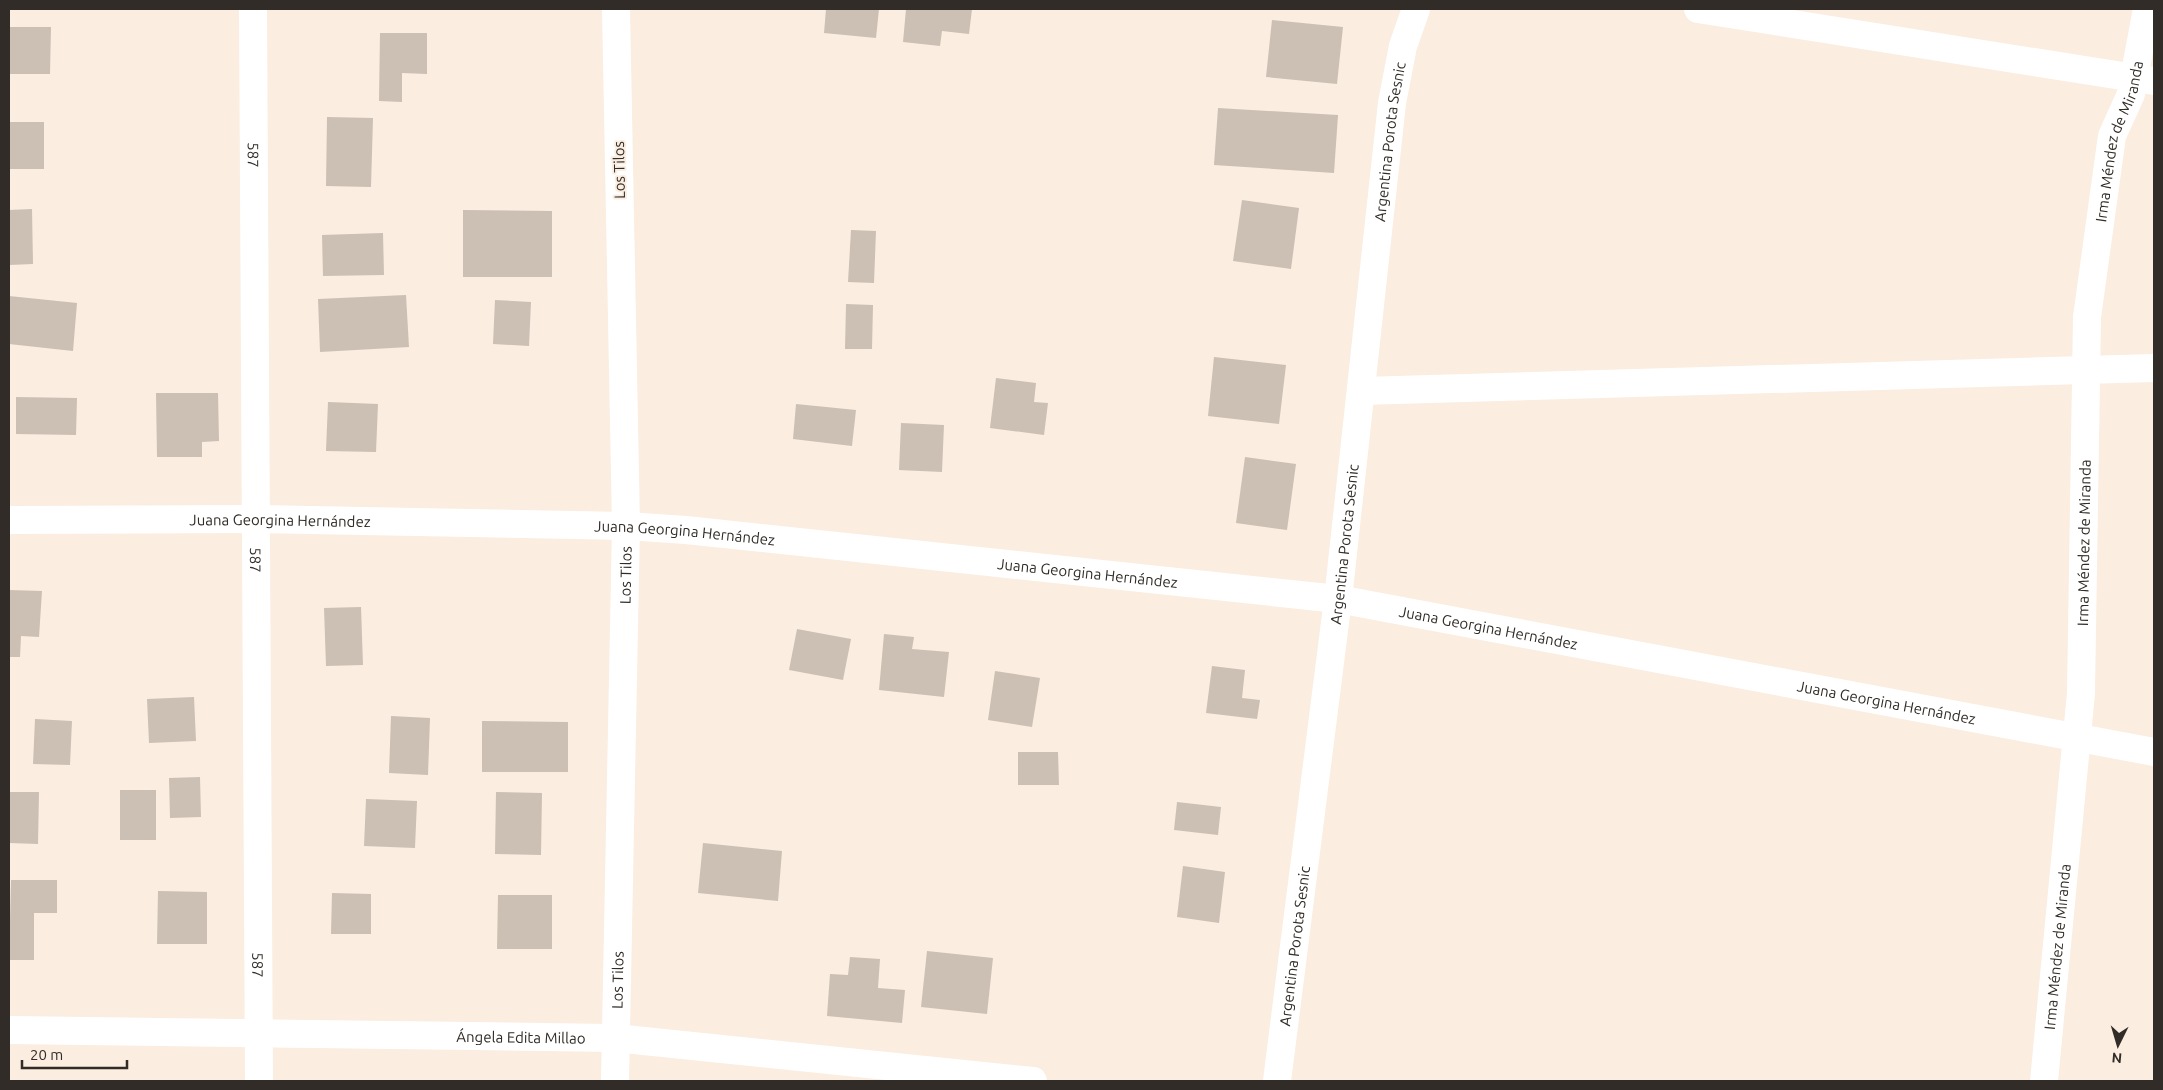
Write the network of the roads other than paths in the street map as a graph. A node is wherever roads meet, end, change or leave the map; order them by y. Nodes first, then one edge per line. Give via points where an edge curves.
1 (254, 9) edge
2 (616, 9) edge
3 (1416, 9) edge
4 (1698, 9) edge
5 (2147, 9) edge
6 (2144, 80) edge
7 (2154, 368) edge
8 (2085, 369) junction
9 (1362, 391) junction
10 (9, 520) edge
11 (257, 520) junction
12 (626, 526) junction
13 (1338, 599) junction
14 (2078, 737) junction
15 (2154, 752) edge
16 (9, 1030) edge
17 (259, 1032) junction
18 (615, 1038) junction
19 (259, 1081) edge
20 (615, 1081) edge
21 (1033, 1081) edge
22 (1277, 1081) edge
23 (2044, 1081) edge

1 - 11 street, 587
2 - 12 street, Los Tilos
3 - 9 street, Argentina Porota Sesnic via 1403,46 1392,103
4 - 6 street
5 - 6 street, Irma Méndez de Miranda
6 - 8 street, Irma Méndez de Miranda via 2131,94 2112,136 2087,317
7 - 8 street
8 - 9 street
8 - 14 street, Irma Méndez de Miranda
9 - 13 street, Argentina Porota Sesnic
10 - 11 street, Juana Georgina Hernández
11 - 12 street, Juana Georgina Hernández
11 - 17 street, 587
12 - 13 street, Juana Georgina Hernández
12 - 18 street, Los Tilos
13 - 14 street, Juana Georgina Hernández
13 - 22 street, Argentina Porota Sesnic
14 - 15 street, Juana Georgina Hernández
14 - 23 street, Irma Méndez de Miranda
16 - 17 street, Ángela Edita Millao
17 - 18 street, Ángela Edita Millao
17 - 19 street, 587
18 - 20 street, Los Tilos
18 - 21 street, Ángela Edita Millao

